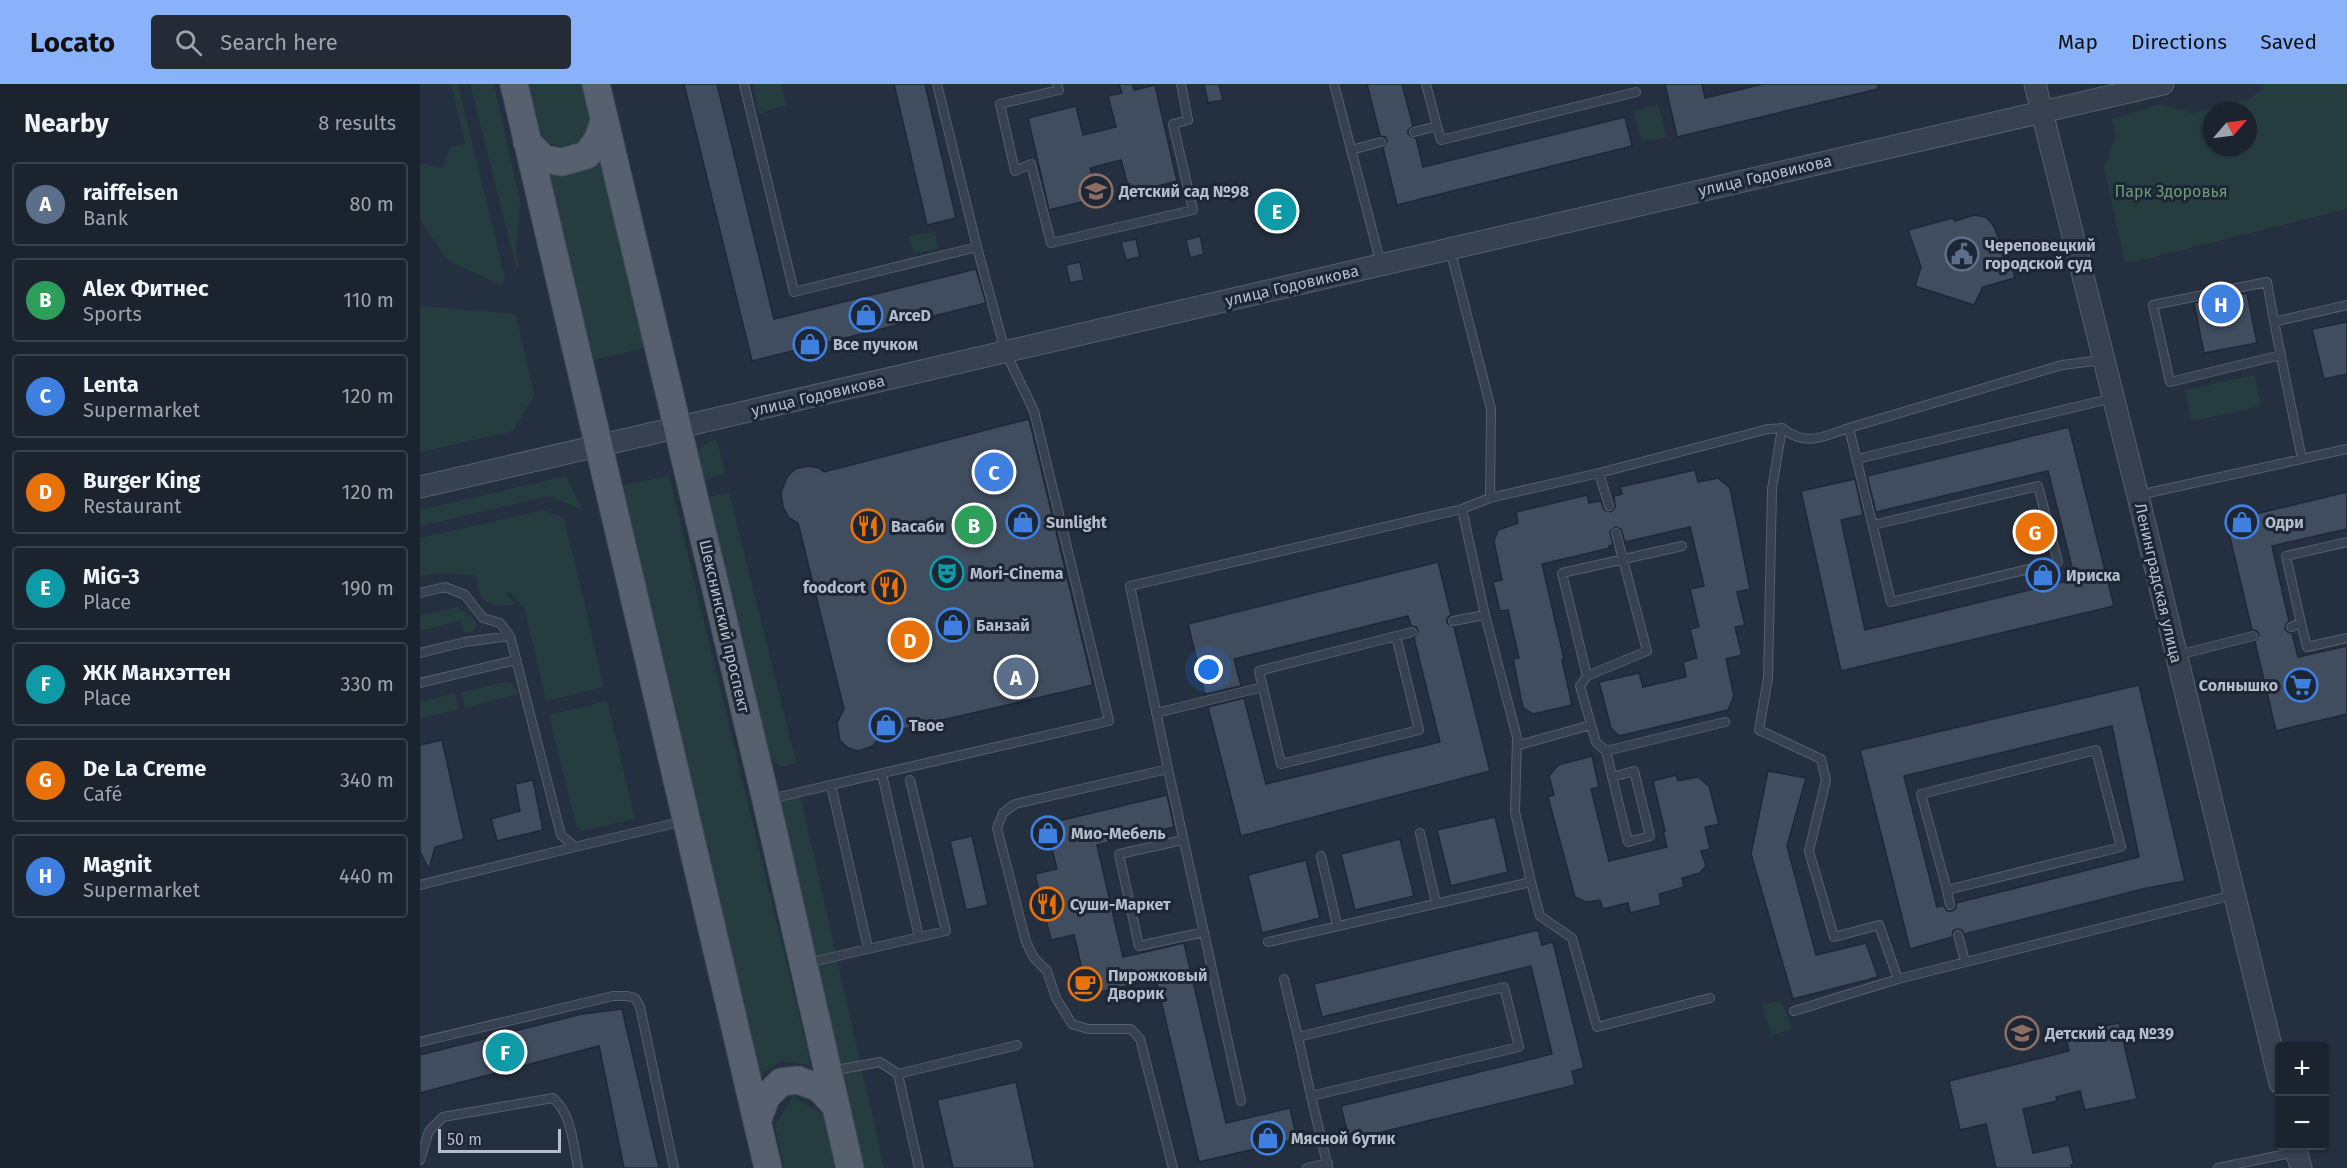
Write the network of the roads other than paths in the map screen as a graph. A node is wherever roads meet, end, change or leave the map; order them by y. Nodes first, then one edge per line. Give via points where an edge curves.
1 (514, 84) edge
2 (596, 84) edge
3 (744, 84) edge
4 (937, 84) edge
5 (1057, 84) edge
6 (1180, 84) edge
7 (1334, 84) edge
8 (1426, 84) edge
9 (2035, 84) edge
10 (2163, 84) edge
11 (1636, 92) dead end
12 (2042, 113) junction
13 (604, 122) junction
14 (1437, 126) junction
15 (1414, 132) dead end
16 (527, 142) junction
17 (1381, 142) dead end
18 (1351, 150) junction
19 (977, 247) junction
20 (1449, 248) junction
21 (1382, 264) junction
22 (2347, 305) edge
23 (2274, 322) junction
24 (1005, 351) junction
25 (2281, 355) junction
26 (2103, 360) junction
27 (2113, 398) junction
28 (678, 428) junction
29 (1782, 428) junction
30 (1849, 429) junction
31 (598, 446) junction
32 (2347, 449) edge
33 (1857, 459) junction
34 (2302, 459) junction
35 (1599, 473) junction
36 (420, 487) edge
37 (2138, 496) junction
38 (1490, 498) junction
39 (1609, 506) dead end
40 (1462, 509) junction
41 (1873, 525) junction
42 (1616, 534) dead end
43 (2347, 542) edge
44 (1682, 546) dead end
45 (1623, 559) junction
46 (420, 593) edge
47 (1485, 615) junction
48 (1453, 621) dead end
49 (2301, 623) junction
50 (2291, 627) dead end
51 (1412, 632) dead end
52 (510, 636) junction
53 (1396, 636) junction
54 (2253, 636) dead end
55 (2347, 638) edge
56 (420, 653) edge
57 (2176, 655) junction
58 (516, 660) junction
59 (1587, 676) junction
60 (420, 682) edge
61 (1263, 687) junction
62 (1156, 713) junction
63 (1725, 722) dead end
64 (1591, 725) junction
65 (1517, 738) junction
66 (1606, 751) junction
67 (1168, 769) junction
68 (882, 774) junction
69 (1612, 777) junction
70 (910, 780) dead end
71 (831, 785) junction
72 (766, 800) junction
73 (686, 820) junction
74 (1420, 833) dead end
75 (1183, 840) junction
76 (575, 847) junction
77 (1321, 856) dead end
78 (1531, 882) junction
79 (420, 885) edge
80 (1947, 890) junction
81 (2233, 894) junction
82 (1436, 903) junction
83 (1950, 905) dead end
84 (1337, 925) junction
85 (1204, 932) junction
86 (1958, 935) dead end
87 (919, 937) junction
88 (1268, 942) dead end
89 (868, 948) junction
90 (1965, 961) junction
91 (803, 964) junction
92 (1284, 979) dead end
93 (1898, 979) junction
94 (1710, 998) dead end
95 (1794, 1011) dead end
96 (1298, 1037) junction
97 (420, 1042) edge
98 (1017, 1046) dead end
99 (2275, 1063) edge
100 (828, 1071) junction
101 (898, 1074) junction
102 (1311, 1096) junction
103 (1241, 1101) dead end
104 (836, 1106) junction
105 (757, 1122) junction
106 (2297, 1155) edge
107 (420, 1160) edge
108 (1328, 1166) edge
109 (579, 1168) edge
110 (674, 1168) edge
111 (768, 1168) edge
112 (850, 1168) edge
113 (919, 1168) edge
114 (1173, 1168) edge
115 (1307, 1168) edge
116 (2218, 1168) edge

1 - 16 main road
2 - 13 main road, Шекснинский проспект
3 - 19 lane via 794,292
4 - 19 lane
5 - 6 lane via 1059,90 1000,104 1015,171 1031,164 1051,243 1193,210 1173,124 1188,120
7 - 18 lane
8 - 14 lane
9 - 12 street, Ленинградская улица
10 - 12 street, улица Годовикова
11 - 14 lane via 1441,140
12 - 20 street, улица Годовикова
12 - 26 street, Ленинградская улица
13 - 16 main road via 587,155 562,162 544,159
13 - 28 main road, Шекснинский проспект
14 - 15 lane
16 - 31 main road
17 - 18 lane
18 - 21 lane
19 - 24 lane
20 - 21 street, улица Годовикова
20 - 38 lane via 1491,409
21 - 24 street, улица Годовикова
22 - 23 lane
23 - 25 lane
23 - 25 lane via 2266,282 2153,305 2170,382
24 - 28 street, улица Годовикова
24 - 68 lane via 1034,411 1109,721
25 - 34 lane
26 - 27 street, Ленинградская улица
26 - 30 lane via 2062,365
27 - 33 lane
27 - 37 street, Ленинградская улица
28 - 31 street, улица Годовикова
28 - 72 main road, Шекснинский проспект
29 - 30 lane via 1795,438 1805,439
29 - 35 lane
29 - 93 lane via 1772,489 1768,678 1759,730 1821,759 1826,780 1809,851 1834,937 1879,925
30 - 33 lane
31 - 36 street, улица Годовикова
31 - 73 main road
32 - 34 lane
33 - 41 lane
34 - 37 lane
35 - 38 lane
35 - 39 lane
37 - 57 street, Ленинградская улица
38 - 40 lane
40 - 47 lane
40 - 62 lane via 1130,586
41 - 41 lane via 1891,603 2058,562 2038,486
42 - 45 lane
43 - 49 lane via 2286,556
44 - 45 lane
45 - 59 lane via 1647,651
45 - 59 lane via 1562,573
46 - 52 lane via 445,587 465,595 483,618 500,623
47 - 48 lane
47 - 65 lane
49 - 50 lane
49 - 55 lane via 2307,647
51 - 53 lane
52 - 56 lane
52 - 58 lane
53 - 61 lane via 1259,671
53 - 61 lane via 1419,730 1281,765
54 - 57 lane
57 - 81 street, Ленинградская улица
58 - 60 lane
58 - 76 lane via 561,835
59 - 64 lane via 1580,686
61 - 62 lane
62 - 67 lane
63 - 66 lane
64 - 65 lane via 1519,745
64 - 66 lane via 1596,742
65 - 78 lane via 1515,812
66 - 69 lane
67 - 75 lane
67 - 114 lane via 1015,804 1003,813 997,828 1026,942 1047,971 1056,998 1072,1024 1088,1029 1131,1029 1140,1039
68 - 71 lane
68 - 87 lane
69 - 69 lane via 1628,842 1650,836 1634,771
70 - 87 lane via 946,931
71 - 72 lane
71 - 89 lane
72 - 91 main road, Шекснинский проспект
73 - 76 lane
73 - 105 main road
74 - 82 lane
75 - 85 lane
75 - 85 lane via 1119,854 1139,946
76 - 79 lane
77 - 84 lane
78 - 82 lane
78 - 94 lane via 1540,916 1572,938 1598,1028
80 - 80 lane via 2121,847 2096,750 1921,794
80 - 83 lane
81 - 90 lane
81 - 99 street, Ленинградская улица
82 - 84 lane
84 - 88 lane
85 - 103 lane
86 - 90 lane
87 - 89 lane
89 - 91 lane
90 - 93 lane
91 - 100 main road, Шекснинский проспект
92 - 96 lane
93 - 95 lane
96 - 102 lane
96 - 102 lane via 1504,987 1519,1047
97 - 110 lane via 613,996 635,998
98 - 101 lane
100 - 101 lane via 880,1062
100 - 104 main road, Шекснинский проспект
101 - 113 lane
102 - 108 lane
104 - 105 main road via 819,1088 798,1080 781,1082 766,1097
104 - 112 main road, Шекснинский проспект
105 - 111 main road
106 - 116 lane
107 - 109 lane via 429,1131 443,1117 553,1098 567,1118
108 - 115 lane

